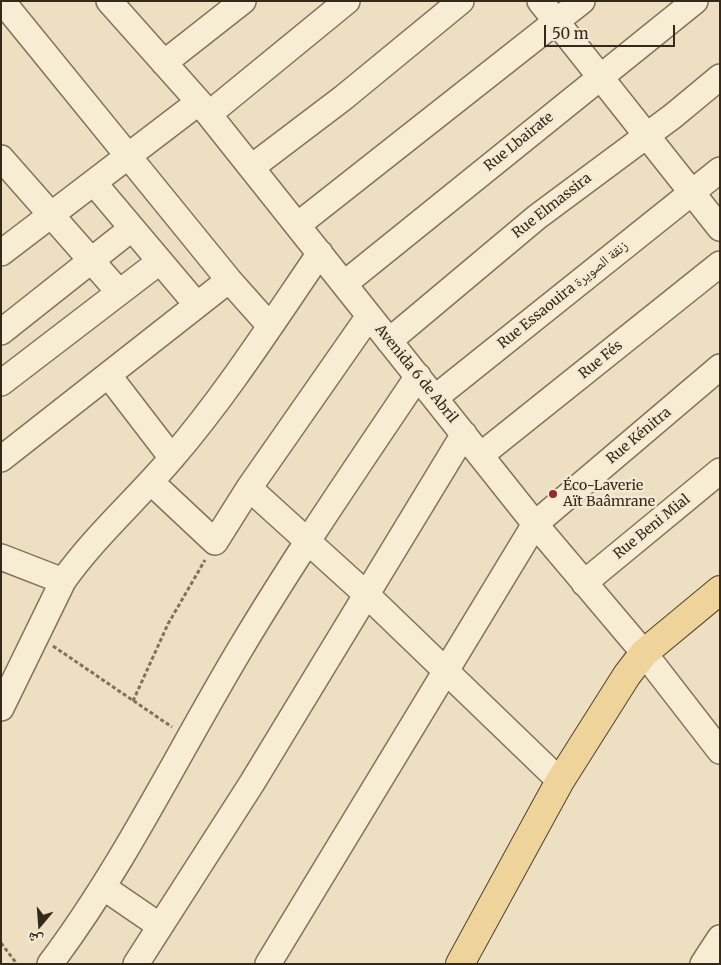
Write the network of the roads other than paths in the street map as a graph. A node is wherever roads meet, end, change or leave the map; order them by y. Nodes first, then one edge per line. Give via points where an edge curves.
1 (2, 1) edge
2 (243, 1) edge
3 (347, 1) edge
4 (461, 1) edge
5 (540, 1) edge
6 (582, 1) edge
7 (695, 1) edge
8 (120, 5) edge
9 (558, 21) junction
10 (164, 63) junction
11 (602, 77) junction
12 (720, 77) edge
13 (204, 108) junction
14 (645, 135) junction
15 (128, 156) junction
16 (1, 158) edge
17 (252, 167) junction
18 (720, 170) edge
19 (94, 183) junction
20 (691, 192) junction
21 (52, 216) junction
22 (299, 224) junction
23 (720, 228) edge
24 (131, 229) junction
25 (1, 253) edge
26 (320, 253) junction
27 (91, 261) junction
28 (159, 262) junction
29 (720, 264) edge
30 (229, 280) junction
31 (344, 284) junction
32 (119, 292) junction
33 (197, 305) junction
34 (369, 316) junction
35 (270, 326) junction
36 (1, 332) edge
37 (389, 340) junction
38 (720, 367) edge
39 (108, 376) junction
40 (418, 376) junction
41 (1, 383) edge
42 (436, 397) junction
43 (464, 434) junction
44 (481, 455) junction
45 (172, 458) junction
46 (1, 459) edge
47 (720, 472) edge
48 (151, 482) junction
49 (248, 488) junction
50 (535, 524) junction
51 (308, 541) junction
52 (1, 557) edge
53 (63, 581) junction
54 (584, 583) junction
55 (720, 590) edge
56 (366, 595) junction
57 (644, 654) junction
58 (448, 672) junction
59 (1, 708) edge
60 (720, 751) edge
61 (560, 781) junction
62 (102, 887) junction
63 (160, 926) junction
64 (720, 938) edge
65 (50, 964) edge
66 (136, 964) edge
67 (268, 964) edge
68 (460, 964) edge
69 (703, 964) edge

1 - 15 street
2 - 10 street
3 - 13 street
4 - 17 street via 343,98
5 - 9 street
6 - 9 street
7 - 11 street, Rue Lbairate
8 - 10 street, Avenida 6 de Abril
9 - 11 street
9 - 22 street
10 - 13 street, Avenida 6 de Abril
11 - 14 street
11 - 31 street, Rue Lbairate
12 - 14 street, Rue Elmassira
13 - 15 street
13 - 17 street, Avenida 6 de Abril
14 - 20 street
14 - 37 street, Rue Elmassira via 537,217
15 - 19 street
15 - 30 street
16 - 21 street
17 - 22 street, Avenida 6 de Abril
18 - 20 street, Rue Essaouira زنقة الصويرة
19 - 21 street
19 - 24 street
20 - 23 street
20 - 42 street, Rue Essaouira زنقة الصويرة
21 - 25 street
21 - 27 street
22 - 26 street, Avenida 6 de Abril
24 - 27 street
24 - 28 street
26 - 31 street, Avenida 6 de Abril
26 - 35 street
27 - 32 street
27 - 36 street
28 - 32 street
28 - 33 street
29 - 44 street, Rue Fés
30 - 33 street
30 - 35 street
31 - 34 street, Avenida 6 de Abril
32 - 41 street
33 - 39 street
34 - 37 street, Avenida 6 de Abril
34 - 49 street
35 - 45 street
37 - 40 street, Avenida 6 de Abril
38 - 50 street, Rue Kénitra
39 - 45 street
39 - 46 street
40 - 42 street, Avenida 6 de Abril
40 - 51 street
42 - 43 street, Avenida 6 de Abril
43 - 44 street, Avenida 6 de Abril
43 - 56 street
44 - 50 street, Avenida 6 de Abril
45 - 48 street
47 - 54 street, Rue Beni Mial
48 - 49 street via 216,542
48 - 53 street
49 - 51 street
50 - 54 street, Avenida 6 de Abril
50 - 58 street, Rue Kénitra
51 - 56 street
51 - 62 street
52 - 53 street
53 - 59 street
54 - 57 street, Avenida 6 de Abril
55 - 57 main road
56 - 58 street
56 - 63 street via 252,783
57 - 60 street, Avenida 6 de Abril
57 - 61 main road via 611,697
58 - 61 street
58 - 67 street, Rue Kénitra
61 - 68 main road
62 - 63 street
62 - 65 street
63 - 66 street
64 - 69 street

